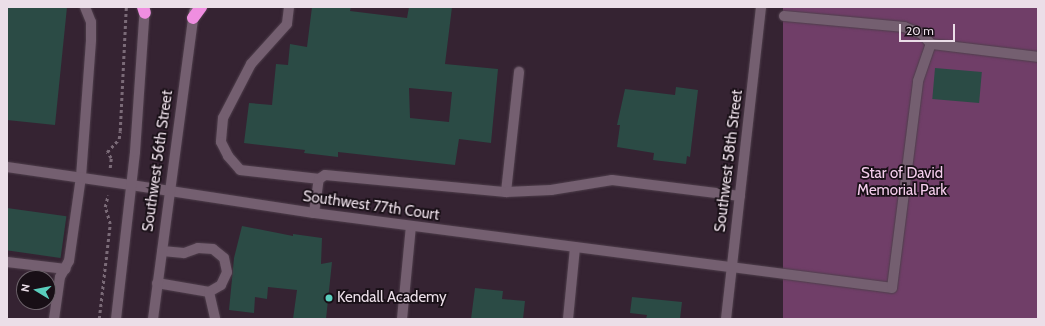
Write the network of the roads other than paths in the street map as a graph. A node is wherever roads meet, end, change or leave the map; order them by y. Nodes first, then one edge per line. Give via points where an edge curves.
1 (85, 7) edge
2 (201, 7) edge
3 (289, 7) edge
4 (761, 7) edge
5 (144, 9) edge
6 (193, 13) edge
7 (784, 16) dead end
8 (931, 44) junction
9 (1038, 56) edge
10 (519, 72) dead end
11 (7, 167) edge
12 (81, 177) junction
13 (319, 179) junction
14 (131, 185) junction
15 (168, 192) junction
16 (506, 192) junction
17 (740, 196) junction
18 (314, 213) junction
19 (411, 226) junction
20 (575, 247) junction
21 (162, 251) junction
22 (7, 262) edge
23 (731, 267) junction
24 (66, 268) junction
25 (157, 283) junction
26 (209, 292) junction
27 (54, 319) edge
28 (116, 319) edge
29 (153, 319) edge
30 (215, 319) edge
31 (402, 319) edge
32 (568, 319) edge
33 (726, 319) edge

1 - 12 street via 91,22 92,40
2 - 6 highway
3 - 13 street via 286,24 251,64 223,118 221,142 228,156 240,170
4 - 17 street, Southwest 58th Street
5 - 14 street, Southwest 56th Street
6 - 15 street, Southwest 56th Street
7 - 8 street via 904,27 922,34
8 - 9 street
8 - 23 street, Southwest 77th Court via 918,82 892,288
10 - 16 street
11 - 12 street, Southwest 77th Court
12 - 14 street, Southwest 77th Court
12 - 24 street
13 - 16 street via 332,174
13 - 18 street
14 - 15 street, Southwest 77th Court
14 - 28 street, Southwest 56th Street
15 - 18 street, Southwest 77th Court
15 - 21 street, Southwest 56th Street
16 - 17 street via 551,190 612,180
17 - 23 street, Southwest 58th Street
18 - 19 street, Southwest 77th Court
19 - 20 street, Southwest 77th Court
19 - 31 street
20 - 23 street, Southwest 77th Court
20 - 32 street
21 - 25 street, Southwest 56th Street
21 - 26 street via 184,254 205,247 220,252 227,272 221,285
22 - 24 street
23 - 33 street, Southwest 58th Street
24 - 27 street via 60,277
25 - 26 street
25 - 29 street, Southwest 56th Street
26 - 30 street

